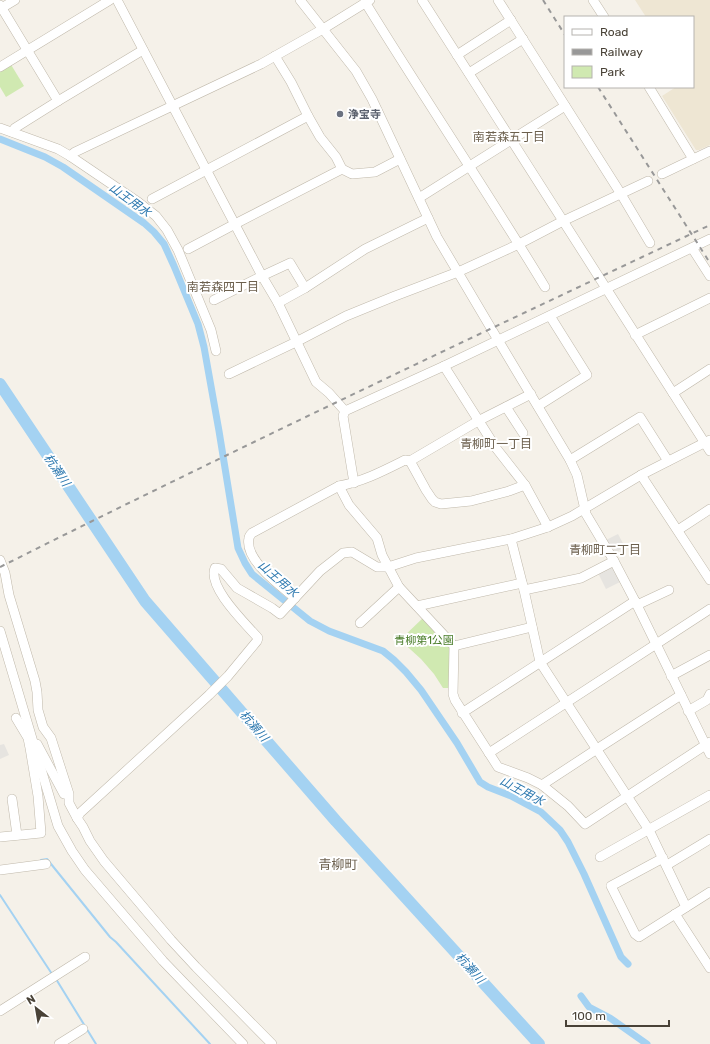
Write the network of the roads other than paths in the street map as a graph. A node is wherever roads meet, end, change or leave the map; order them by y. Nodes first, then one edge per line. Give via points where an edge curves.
1 (16, 0) edge
2 (110, 0) edge
3 (117, 0) edge
4 (300, 0) edge
5 (422, 0) edge
6 (498, 0) edge
7 (593, 0) edge
8 (367, 1) edge
9 (1, 8) edge
10 (603, 16) edge
11 (511, 20) junction
12 (323, 28) junction
13 (523, 39) junction
14 (143, 50) junction
15 (28, 51) junction
16 (457, 55) junction
17 (275, 56) junction
18 (0, 67) edge
19 (468, 73) junction
20 (650, 88) edge
21 (58, 101) junction
22 (172, 106) junction
23 (565, 106) junction
24 (308, 116) junction
25 (0, 128) edge
26 (12, 132) junction
27 (512, 140) junction
28 (710, 151) edge
29 (70, 156) junction
30 (400, 159) junction
31 (693, 159) junction
32 (470, 167) junction
33 (342, 169) junction
34 (206, 170) junction
35 (662, 174) dead end
36 (648, 181) dead end
37 (621, 194) junction
38 (419, 198) junction
39 (152, 199) dead end
40 (428, 218) junction
41 (563, 221) junction
42 (234, 224) junction
43 (709, 241) edge
44 (650, 243) dead end
45 (519, 244) junction
46 (692, 248) junction
47 (188, 249) dead end
48 (458, 272) junction
49 (262, 276) junction
50 (710, 276) edge
51 (545, 287) dead end
52 (305, 288) junction
53 (605, 288) junction
54 (710, 298) edge
55 (214, 300) dead end
56 (278, 303) junction
57 (550, 316) junction
58 (635, 335) junction
59 (498, 340) junction
60 (296, 342) junction
61 (216, 351) dead end
62 (444, 366) junction
63 (710, 369) edge
64 (230, 374) dead end
65 (673, 393) junction
66 (531, 394) junction
67 (538, 406) junction
68 (506, 407) junction
69 (345, 411) junction
70 (478, 421) junction
71 (523, 433) dead end
72 (708, 445) edge
73 (570, 460) junction
74 (410, 461) junction
75 (668, 461) junction
76 (641, 475) junction
77 (354, 483) junction
78 (525, 485) junction
79 (339, 486) junction
80 (584, 509) junction
81 (709, 513) edge
82 (548, 526) junction
83 (678, 530) junction
84 (511, 540) junction
85 (0, 560) edge
86 (614, 562) junction
87 (388, 567) junction
88 (710, 580) edge
89 (399, 587) junction
90 (523, 587) junction
91 (669, 590) dead end
92 (292, 602) junction
93 (636, 603) junction
94 (417, 606) junction
95 (710, 609) edge
96 (360, 622) dead end
97 (532, 627) junction
98 (0, 631) edge
99 (656, 644) junction
100 (454, 646) junction
101 (710, 655) edge
102 (540, 662) junction
103 (671, 676) junction
104 (710, 694) edge
105 (681, 696) junction
106 (567, 703) junction
107 (688, 711) junction
108 (462, 713) junction
109 (16, 718) dead end
110 (30, 739) junction
111 (708, 743) edge
112 (597, 749) junction
113 (489, 753) junction
114 (710, 754) edge
115 (542, 785) junction
116 (710, 795) edge
117 (627, 796) junction
118 (12, 799) dead end
119 (69, 803) junction
120 (77, 818) junction
121 (649, 830) junction
122 (17, 835) junction
123 (0, 837) edge
124 (710, 839) edge
125 (600, 857) dead end
126 (665, 862) junction
127 (46, 864) dead end
128 (0, 870) edge
129 (709, 895) edge
130 (686, 907) junction
131 (675, 914) junction
132 (85, 957) dead end
133 (710, 968) edge
134 (0, 1011) edge
135 (83, 1028) dead end
136 (59, 1044) edge
137 (243, 1044) edge
138 (272, 1044) edge

1 - 9 street
2 - 15 street
3 - 14 street
4 - 12 street
5 - 16 street
6 - 11 street
7 - 10 street
8 - 12 street
8 - 32 street
9 - 15 street
11 - 13 street
11 - 16 street
12 - 17 street
12 - 30 street via 356,71
13 - 19 street
13 - 23 street
14 - 21 street
14 - 22 street
15 - 18 street
15 - 21 street
16 - 19 street
17 - 22 street
17 - 24 street
19 - 27 street
20 - 31 street
21 - 26 street
22 - 29 street
22 - 34 street
23 - 27 street
23 - 37 street
24 - 33 street
24 - 34 street
25 - 26 street
26 - 29 street
27 - 32 street
27 - 41 street
28 - 31 street
29 - 61 street via 138,202 156,216 167,230 178,250 211,330
30 - 33 street via 375,172 352,174
30 - 38 street
31 - 35 street
32 - 38 street
32 - 45 street
33 - 42 street
34 - 39 street
34 - 42 street
36 - 37 street
37 - 41 street
37 - 44 street
38 - 40 street
40 - 48 street
40 - 52 street via 365,249
41 - 45 street
41 - 53 street
42 - 47 street
42 - 49 street
43 - 46 street
45 - 48 street
45 - 51 street
46 - 50 street
46 - 53 street
48 - 59 street
48 - 60 street via 359,310
49 - 52 street via 290,263
49 - 55 street
49 - 56 street
52 - 56 street
53 - 57 street
53 - 58 street
54 - 58 street
56 - 60 street
57 - 59 street
57 - 67 street via 587,375
58 - 65 street
59 - 62 street
59 - 66 street
60 - 64 street
60 - 69 street via 316,382
62 - 69 street
62 - 70 street
63 - 65 street
65 - 72 street
66 - 67 street
66 - 68 street
67 - 73 street
68 - 70 street
68 - 71 street
69 - 77 street via 343,416
70 - 74 street
70 - 78 street
72 - 75 street
73 - 75 street via 640,417
73 - 80 street via 577,475
74 - 77 street via 405,460
74 - 78 street via 432,499 441,504 471,501
75 - 76 street
76 - 80 street
76 - 83 street
77 - 79 street
78 - 82 street
79 - 87 street via 349,505 377,538
79 - 92 street via 252,533 249,538 249,549 256,563
80 - 82 street
80 - 86 street
81 - 83 street
82 - 84 street
83 - 88 street
84 - 87 street via 416,558
84 - 90 street
85 - 119 street via 38,692 38,710 51,738 69,794
86 - 90 street via 581,578
86 - 93 street
87 - 89 street
87 - 92 street via 377,567 352,552 343,553 320,571
89 - 94 street
89 - 96 street
90 - 94 street
90 - 97 street
91 - 93 street
92 - 120 street via 280,614 237,588 221,569 215,568 213,573 218,587 231,608 258,638 257,641 209,695
93 - 99 street
93 - 102 street
94 - 100 street
95 - 99 street
97 - 100 street
97 - 102 street
98 - 110 street
99 - 103 street
99 - 106 street
100 - 108 street via 454,694
101 - 103 street
102 - 106 street
102 - 108 street
103 - 105 street
104 - 107 street via 707,700
105 - 107 street
105 - 112 street
106 - 112 street
106 - 113 street
107 - 111 street
108 - 113 street
109 - 110 street
110 - 119 street via 38,745
110 - 122 street via 41,833
110 - 137 street via 58,826 78,860 163,961
111 - 114 street
111 - 117 street
112 - 115 street
112 - 117 street
113 - 115 street via 498,767
115 - 117 street via 585,824
116 - 121 street
117 - 121 street
118 - 122 street
119 - 120 street
120 - 138 street via 104,861 171,940
121 - 125 street
121 - 126 street
122 - 123 street
124 - 126 street
126 - 130 street
126 - 131 street via 612,886 635,934 639,937
127 - 128 street
129 - 130 street
130 - 131 street
131 - 133 street
132 - 134 street
135 - 136 street

